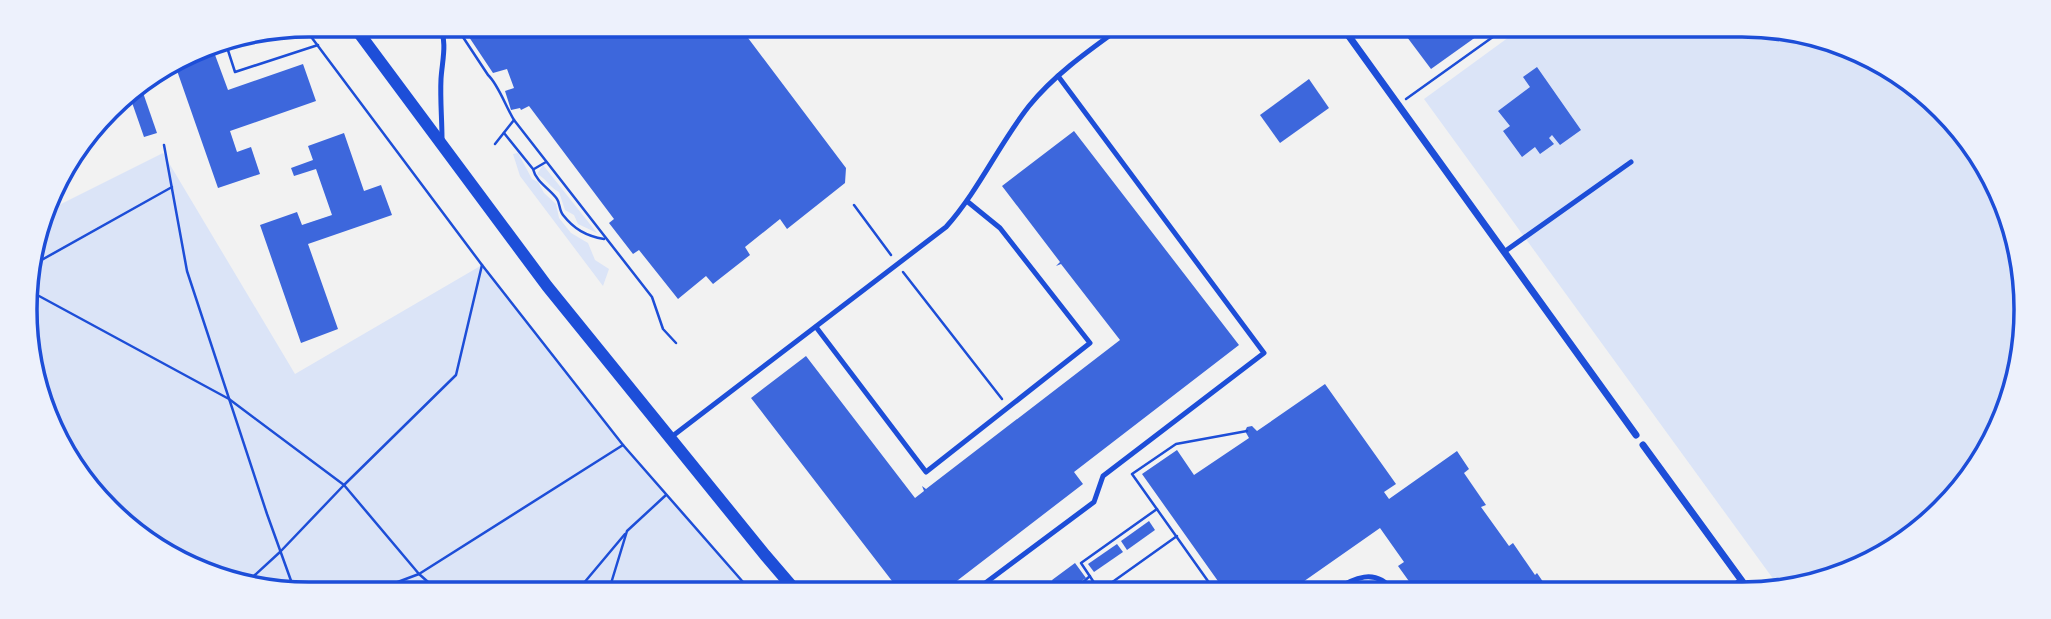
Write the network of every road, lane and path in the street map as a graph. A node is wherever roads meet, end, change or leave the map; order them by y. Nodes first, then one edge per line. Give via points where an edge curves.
1 (312, 37) edge
2 (362, 37) edge
3 (442, 37) edge
4 (463, 37) edge
5 (1107, 37) edge
6 (1349, 37) edge
7 (1493, 37) edge
8 (318, 45) junction
9 (228, 49) edge
10 (1058, 76) junction
11 (508, 100) dead end
12 (502, 102) junction
13 (1398, 105) junction
14 (514, 120) junction
15 (504, 133) junction
16 (495, 144) dead end
17 (164, 145) dead end
18 (442, 146) junction
19 (546, 162) junction
20 (1631, 162) dead end
21 (533, 169) junction
22 (172, 187) junction
23 (968, 202) junction
24 (854, 205) dead end
25 (607, 239) junction
26 (1504, 251) junction
27 (41, 260) edge
28 (482, 265) junction
29 (898, 265) junction
30 (37, 295) edge
31 (816, 327) junction
32 (676, 343) dead end
33 (229, 399) junction
34 (1009, 407) junction
35 (1247, 430) dead end
36 (1636, 435) dead end
37 (670, 438) junction
38 (623, 445) junction
39 (1643, 445) dead end
40 (344, 485) junction
41 (666, 495) junction
42 (1157, 509) junction
43 (627, 531) junction
44 (1177, 536) junction
45 (281, 552) junction
46 (419, 574) junction
47 (254, 576) edge
48 (1090, 576) junction
49 (1741, 581) edge
50 (292, 582) edge
51 (398, 582) edge
52 (428, 582) edge
53 (585, 582) edge
54 (611, 582) edge
55 (743, 582) edge
56 (788, 582) edge
57 (987, 582) edge
58 (1083, 582) edge
59 (1094, 582) edge
60 (1115, 582) edge
61 (1209, 582) edge
62 (1347, 582) edge
63 (1383, 582) edge

1 - 8 path
2 - 18 street
3 - 18 lane
4 - 12 path via 495,81
5 - 10 lane
6 - 13 street
7 - 13 path
8 - 9 path via 235,72
8 - 28 path
10 - 23 lane via 1029,106
10 - 57 lane via 1264,353 1103,476 1094,502
11 - 12 path
12 - 14 path
13 - 26 street
14 - 15 path
14 - 19 path
15 - 16 path
15 - 21 path
17 - 22 path
18 - 37 street
19 - 21 path
19 - 25 path
20 - 26 lane
21 - 25 path via 575,228 586,236
22 - 27 path
22 - 33 path via 187,271
23 - 29 lane via 947,227
23 - 34 lane via 1000,228 1090,343
24 - 29 path
25 - 32 path via 652,297 663,329
26 - 36 street
28 - 38 path
28 - 40 path via 456,375
29 - 31 lane
29 - 34 path
30 - 33 path
31 - 34 lane via 926,472
31 - 37 lane
33 - 40 path
33 - 45 path
35 - 42 path via 1176,444 1132,474
37 - 56 street
38 - 41 path
38 - 46 path
39 - 49 street
40 - 45 path
40 - 46 path
41 - 43 path
41 - 55 path
42 - 44 path
42 - 48 path via 1082,563
43 - 53 path
43 - 54 path
44 - 60 path
44 - 61 path
45 - 47 path
45 - 50 path
46 - 51 path
46 - 52 path
48 - 58 path
48 - 59 path
62 - 63 lane via 1368,576

